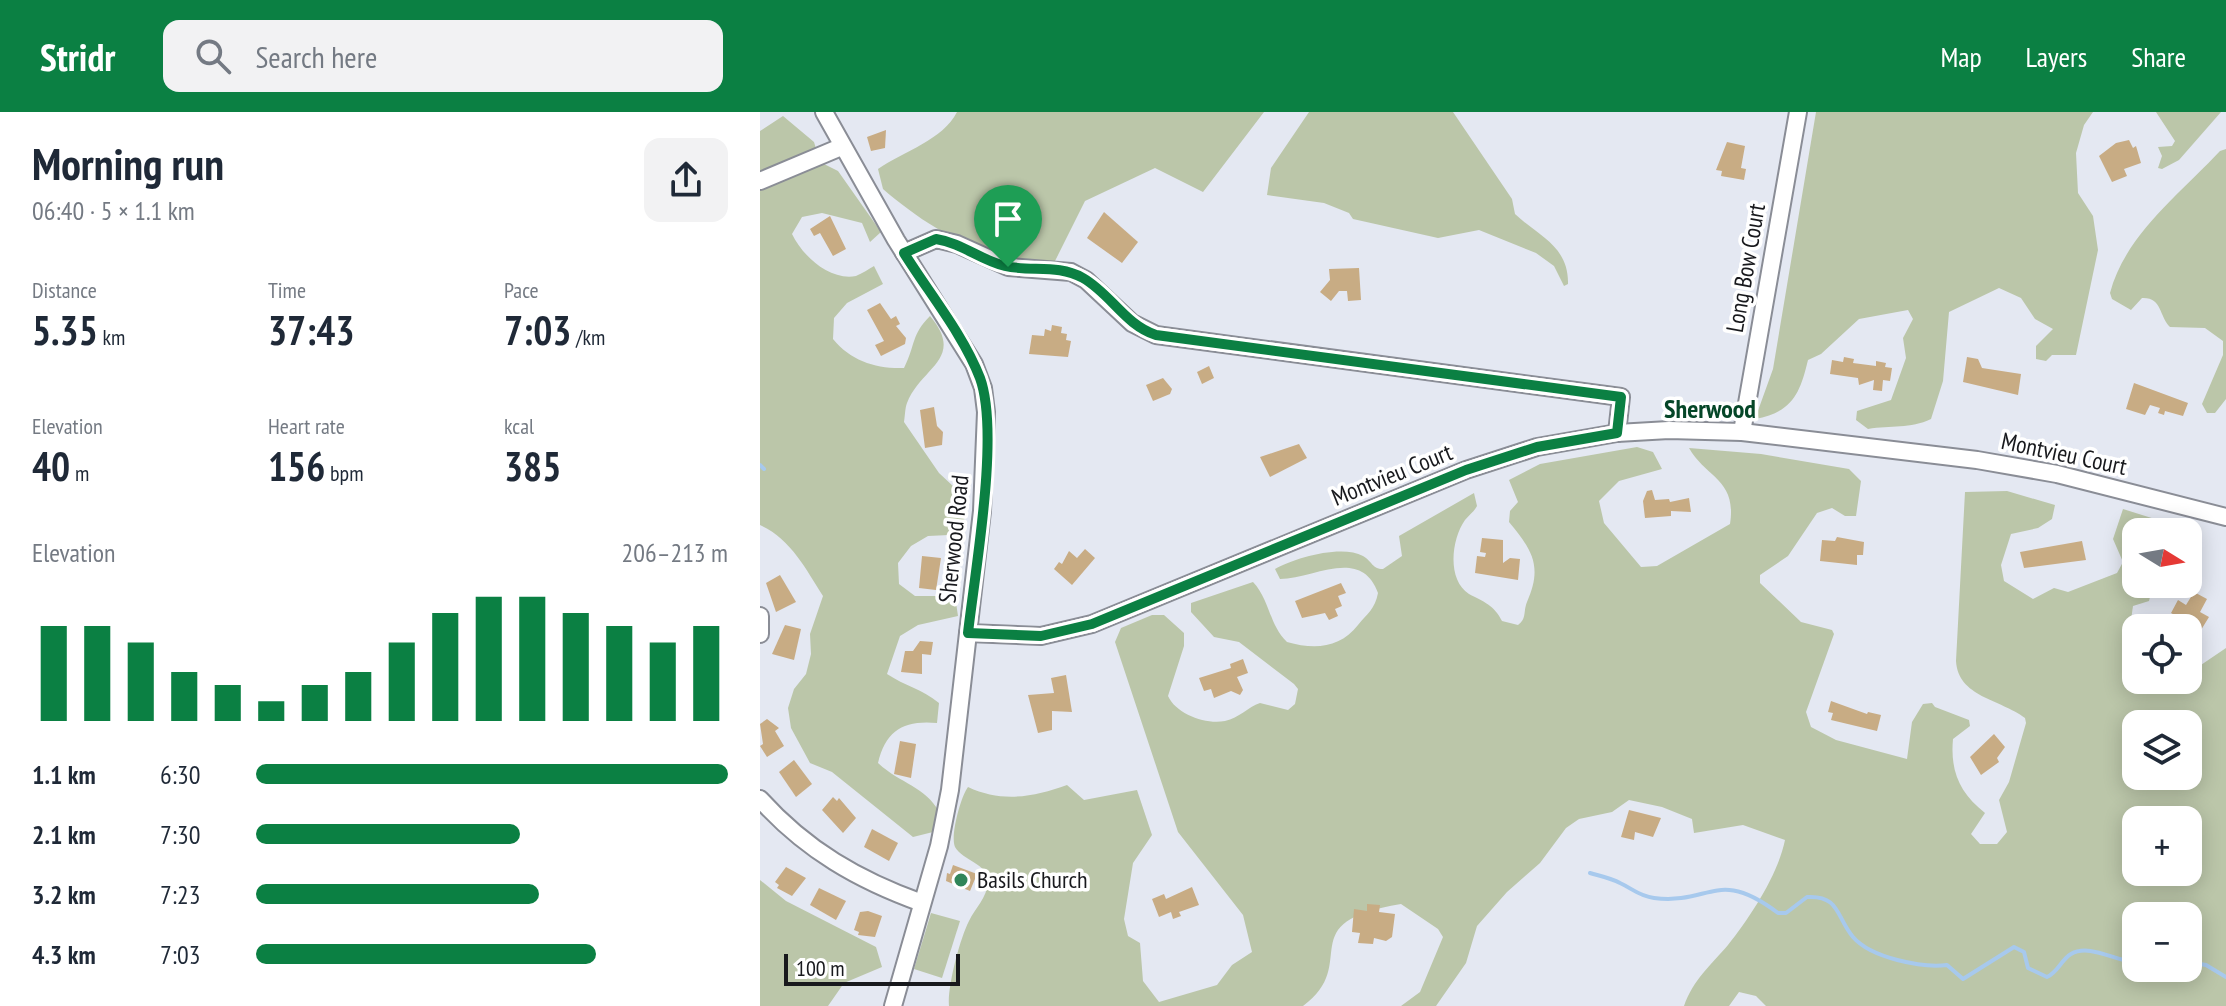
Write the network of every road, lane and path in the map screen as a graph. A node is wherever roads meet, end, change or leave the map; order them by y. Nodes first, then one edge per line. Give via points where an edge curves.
1 (824, 112) edge
2 (1798, 112) edge
3 (841, 147) junction
4 (760, 181) edge
5 (904, 253) junction
6 (1742, 432) junction
7 (1617, 433) junction
8 (2226, 517) edge
9 (760, 616) edge
10 (968, 633) junction
11 (760, 634) edge
12 (760, 799) edge
13 (922, 903) junction
14 (893, 1006) edge

1 - 3 street, Sherwood Road
2 - 6 street, Long Bow Court
3 - 4 street
3 - 5 street, Sherwood Road
5 - 7 street via 936,239 1008,267 1071,272 1132,323 1156,335 1621,397
5 - 10 street, Sherwood Road via 974,364 985,399 984,484
6 - 7 street, Montvieu Court
6 - 8 street, Montvieu Court via 2016,466
7 - 10 street, Montvieu Court via 1537,447 1466,470 1092,624 1041,636
9 - 11 street
10 - 13 street, Sherwood Road via 946,812
12 - 13 street via 782,824 830,861
13 - 14 street, Sherwood Road

